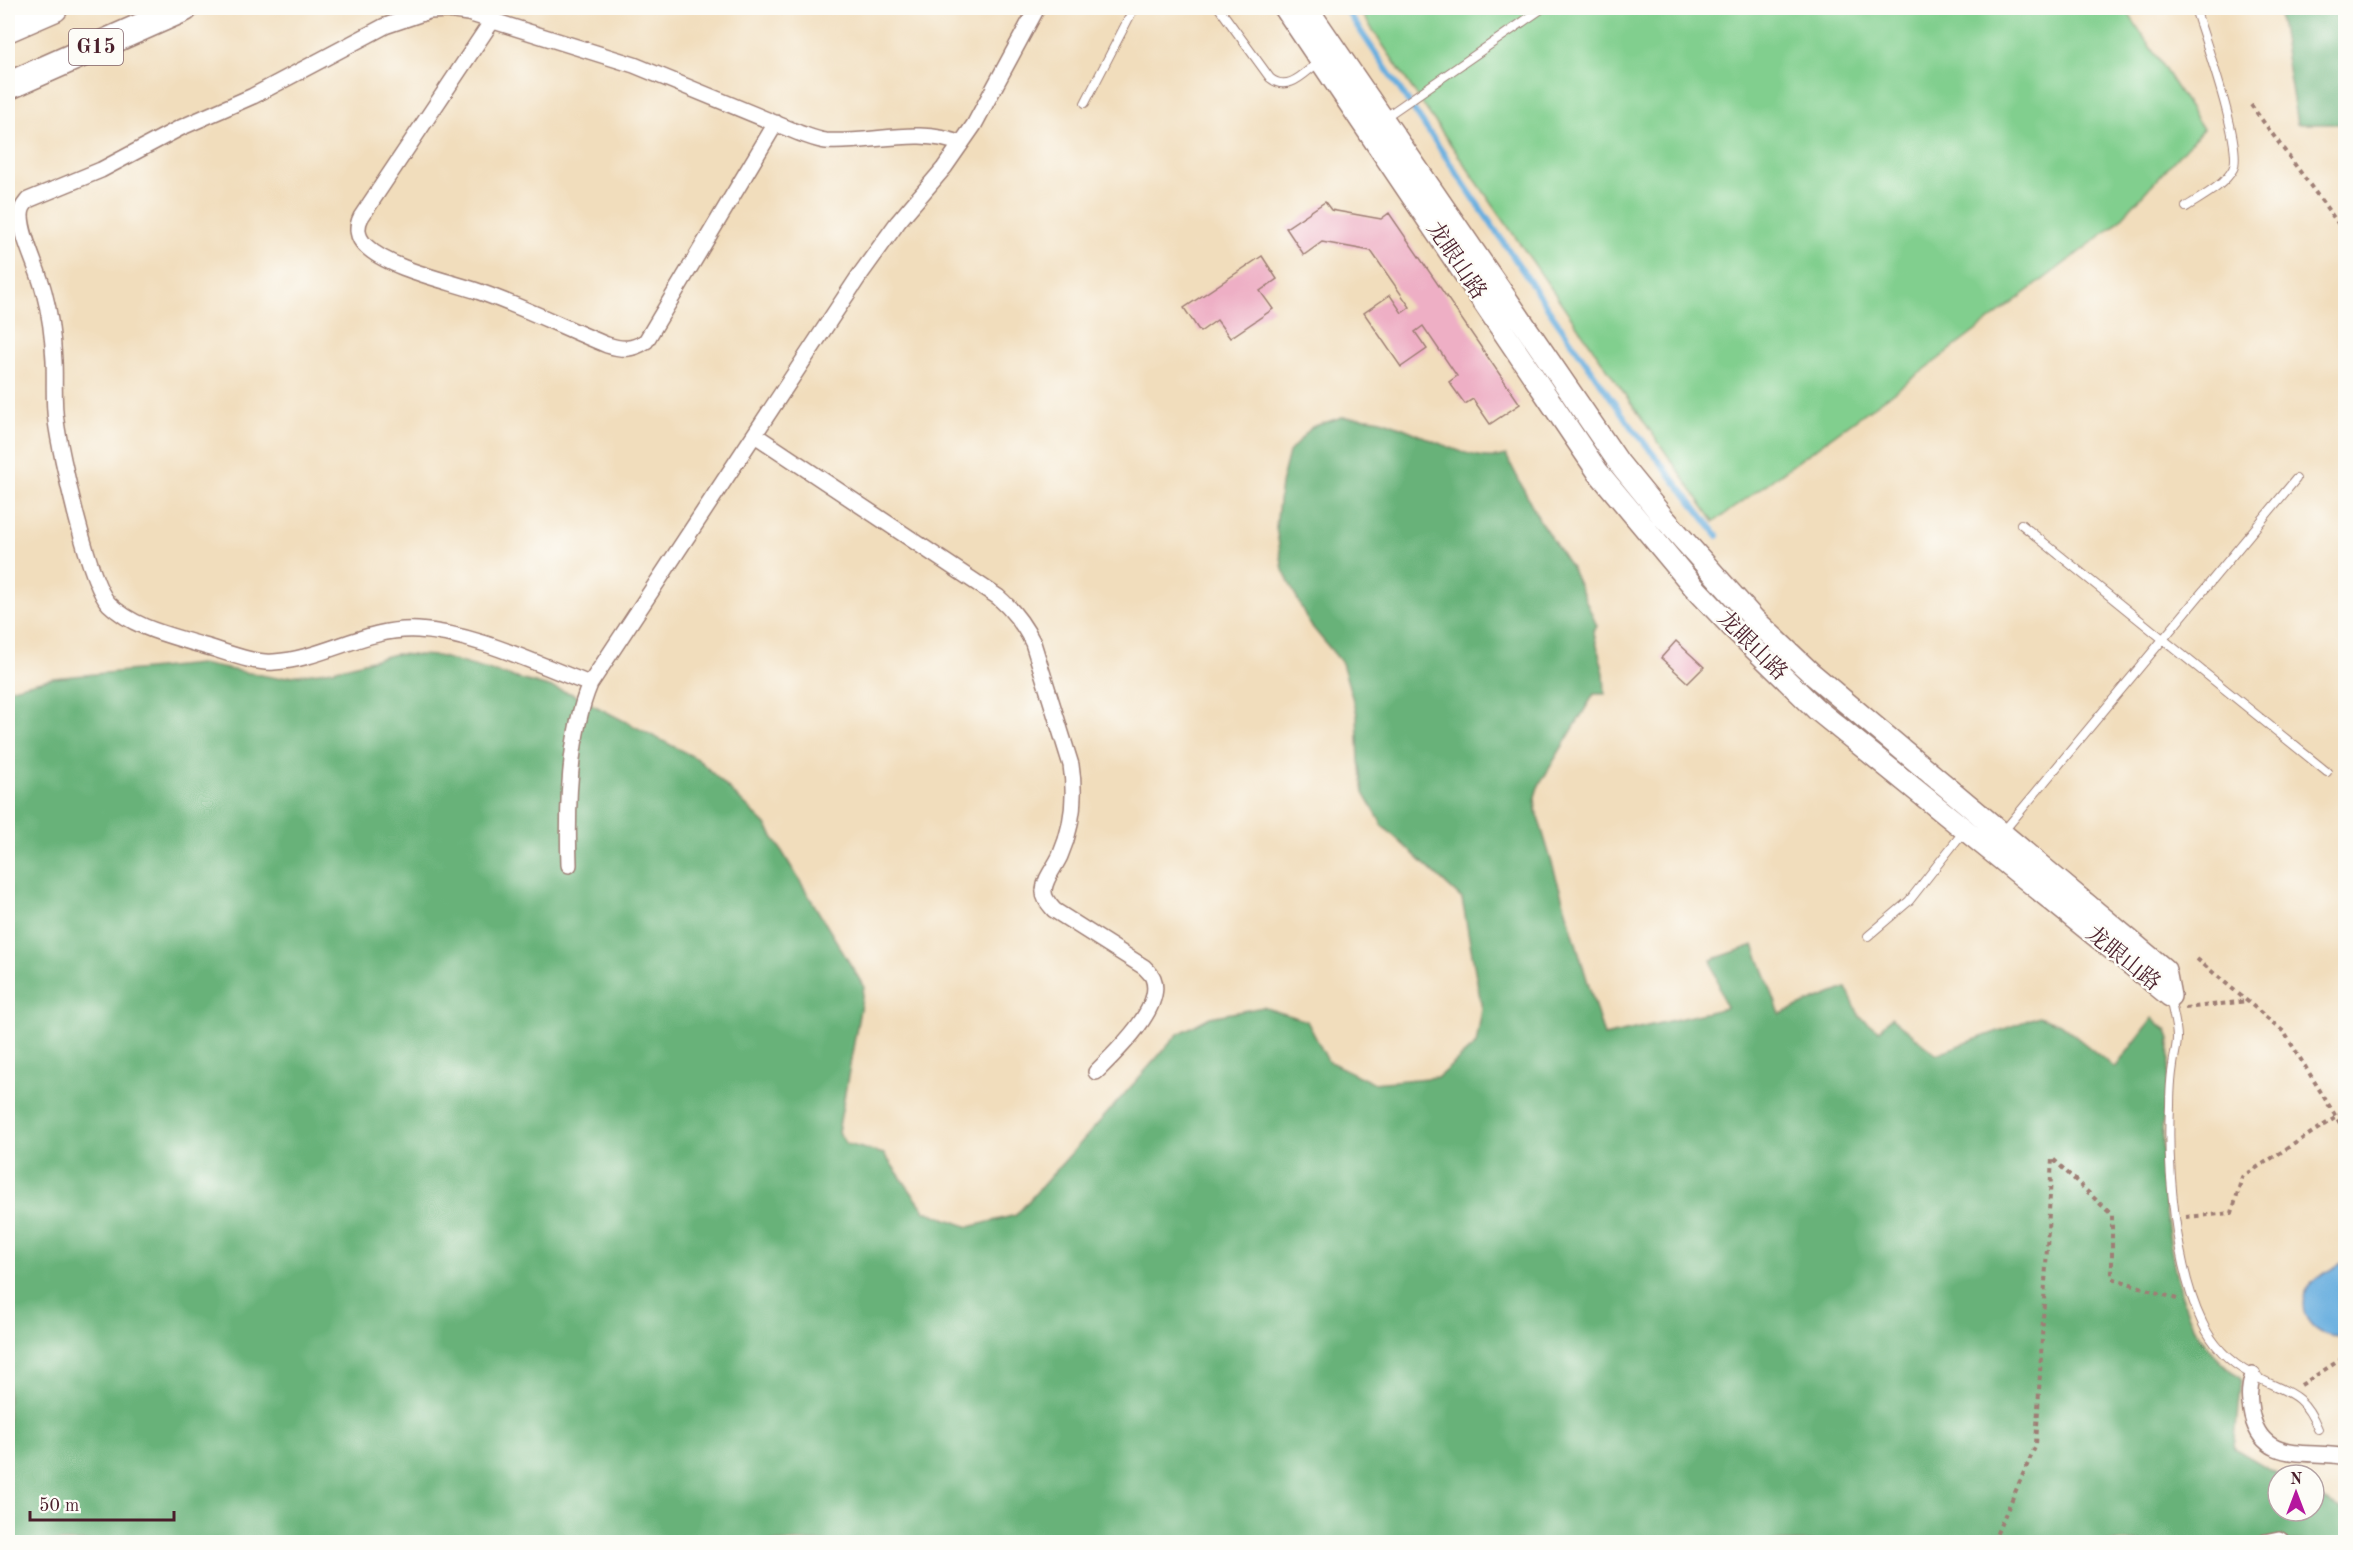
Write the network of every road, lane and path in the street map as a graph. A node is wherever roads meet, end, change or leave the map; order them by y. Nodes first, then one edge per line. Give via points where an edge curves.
1 (54, 8) edge
2 (184, 8) edge
3 (1037, 8) edge
4 (1134, 8) edge
5 (1219, 8) edge
6 (1285, 8) edge
7 (1307, 8) edge
8 (1543, 8) edge
9 (2195, 8) edge
10 (492, 21) junction
11 (8, 28) edge
12 (1328, 55) junction
13 (8, 86) edge
14 (1085, 103) dead end
15 (2250, 105) dead end
16 (776, 123) junction
17 (1375, 124) junction
18 (961, 144) junction
19 (2186, 207) dead end
20 (2346, 234) edge
21 (755, 435) junction
22 (2296, 479) dead end
23 (2021, 524) dead end
24 (2163, 639) junction
25 (591, 684) junction
26 (2327, 772) dead end
27 (1971, 822) junction
28 (1995, 842) junction
29 (569, 865) dead end
30 (1868, 936) dead end
31 (2197, 959) dead end
32 (2247, 1001) junction
33 (2171, 1003) junction
34 (1096, 1072) dead end
35 (2346, 1111) edge
36 (2336, 1116) junction
37 (2346, 1133) edge
38 (2176, 1218) junction
39 (2196, 1306) junction
40 (2346, 1356) edge
41 (2253, 1375) junction
42 (2290, 1392) junction
43 (2318, 1430) dead end
44 (2346, 1457) edge
45 (1993, 1542) edge
46 (2265, 1542) edge
47 (2283, 1542) edge

1 - 11 highway, G15
2 - 13 highway, G15
3 - 18 street
4 - 14 lane
5 - 12 lane via 1277,84 1293,82
6 - 12 street, 龙眼山路
7 - 12 street, 龙眼山路
8 - 17 lane
9 - 19 lane via 2227,113 2235,156 2234,167 2226,178
10 - 16 street via 634,64
10 - 16 street via 361,217 358,233 375,254 482,292 607,345 622,350 646,341
10 - 25 street via 448,10 429,11 385,26 253,96 180,128 101,170 28,200 23,206 22,222 51,324 59,445 96,581 114,608 153,631 269,663 297,661 386,631 417,630 478,642
12 - 17 street, 龙眼山路
15 - 20 path
16 - 18 street via 823,141 932,136
17 - 27 street, 龙眼山路 via 1619,463 1663,517 1754,620
18 - 21 street via 881,244
21 - 25 street
21 - 34 street via 998,597 1024,625 1037,654 1074,783 1070,825 1043,891 1046,900 1144,968 1153,978 1155,990 1141,1020
22 - 24 lane
23 - 24 lane
24 - 26 lane
24 - 28 lane
25 - 29 street via 580,715 570,785
27 - 28 street, 龙眼山路
27 - 30 lane via 1909,901
28 - 33 street, 龙眼山路 via 2165,970
31 - 32 path
32 - 33 path
32 - 36 path via 2284,1032
33 - 38 lane via 2177,1038 2170,1108
35 - 36 path
36 - 37 path
36 - 38 path via 2242,1177 2232,1213
38 - 39 lane
39 - 41 lane via 2225,1356
39 - 45 path via 2112,1278 2112,1215 2052,1158 2036,1445
40 - 42 path
41 - 42 lane
41 - 44 street via 2248,1392 2250,1407 2258,1433 2267,1444 2290,1452
42 - 43 lane via 2313,1415
46 - 47 street

